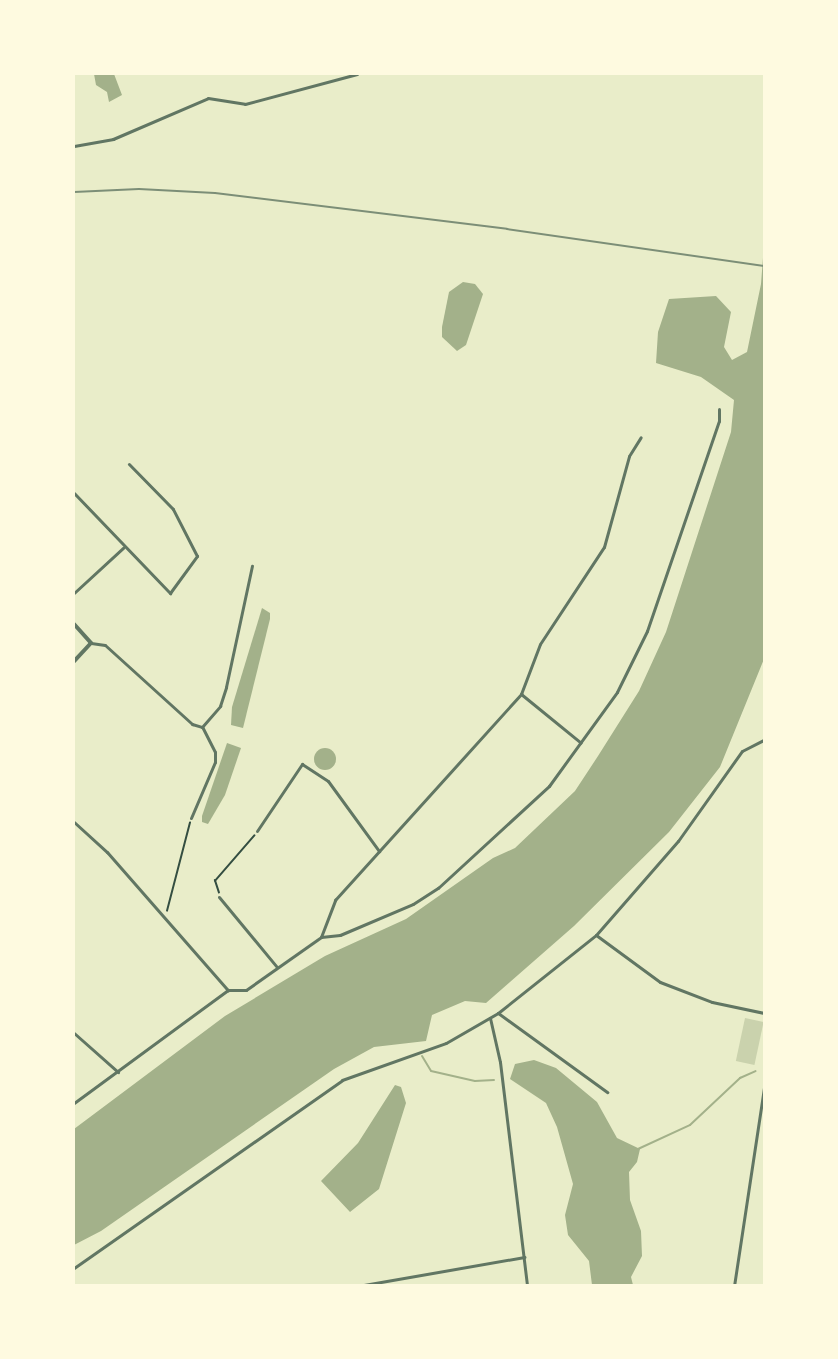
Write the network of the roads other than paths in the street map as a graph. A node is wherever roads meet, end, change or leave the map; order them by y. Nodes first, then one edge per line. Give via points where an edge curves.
1 (357, 74) edge
2 (74, 146) edge
3 (719, 408) dead end
4 (641, 437) dead end
5 (129, 464) dead end
6 (74, 493) edge
7 (123, 548) junction
8 (252, 566) dead end
9 (74, 593) edge
10 (74, 624) edge
11 (91, 643) junction
12 (74, 661) edge
13 (521, 694) junction
14 (202, 727) junction
15 (765, 740) edge
16 (581, 744) junction
17 (192, 818) road end
18 (74, 822) edge
19 (257, 831) road end
20 (379, 850) junction
21 (219, 897) road end
22 (596, 935) junction
23 (321, 937) junction
24 (277, 967) junction
25 (228, 990) junction
26 (498, 1013) junction
27 (765, 1013) edge
28 (490, 1018) junction
29 (74, 1033) edge
30 (118, 1072) junction
31 (765, 1087) edge
32 (607, 1092) dead end
33 (74, 1103) edge
34 (524, 1257) junction
35 (74, 1268) edge
36 (358, 1286) edge
37 (527, 1286) edge
38 (734, 1286) edge

1 - 2 street via 245,104 208,98 113,139
3 - 16 street via 719,421 647,631 617,692
4 - 13 street via 629,456 604,547 540,644
5 - 7 street via 172,509 197,556 170,593
6 - 7 street
7 - 9 street
8 - 14 street via 226,687 220,706
10 - 11 street
11 - 12 street
11 - 14 street via 105,645 192,724
13 - 16 street
13 - 20 street
14 - 17 street via 215,752 215,762
15 - 22 street via 742,751 678,841
16 - 23 street via 549,786 512,824 438,888 412,904 340,935
18 - 25 street via 107,852
19 - 20 street via 302,765 328,781
20 - 23 street via 335,900
21 - 24 street
22 - 26 street
22 - 27 street via 660,982 712,1002
23 - 24 street
24 - 25 street via 246,990
25 - 30 street
26 - 28 street
26 - 32 street
28 - 34 street via 500,1062
28 - 35 street via 446,1043 342,1080
29 - 30 street
30 - 33 street
31 - 38 street
34 - 36 street
34 - 37 street

